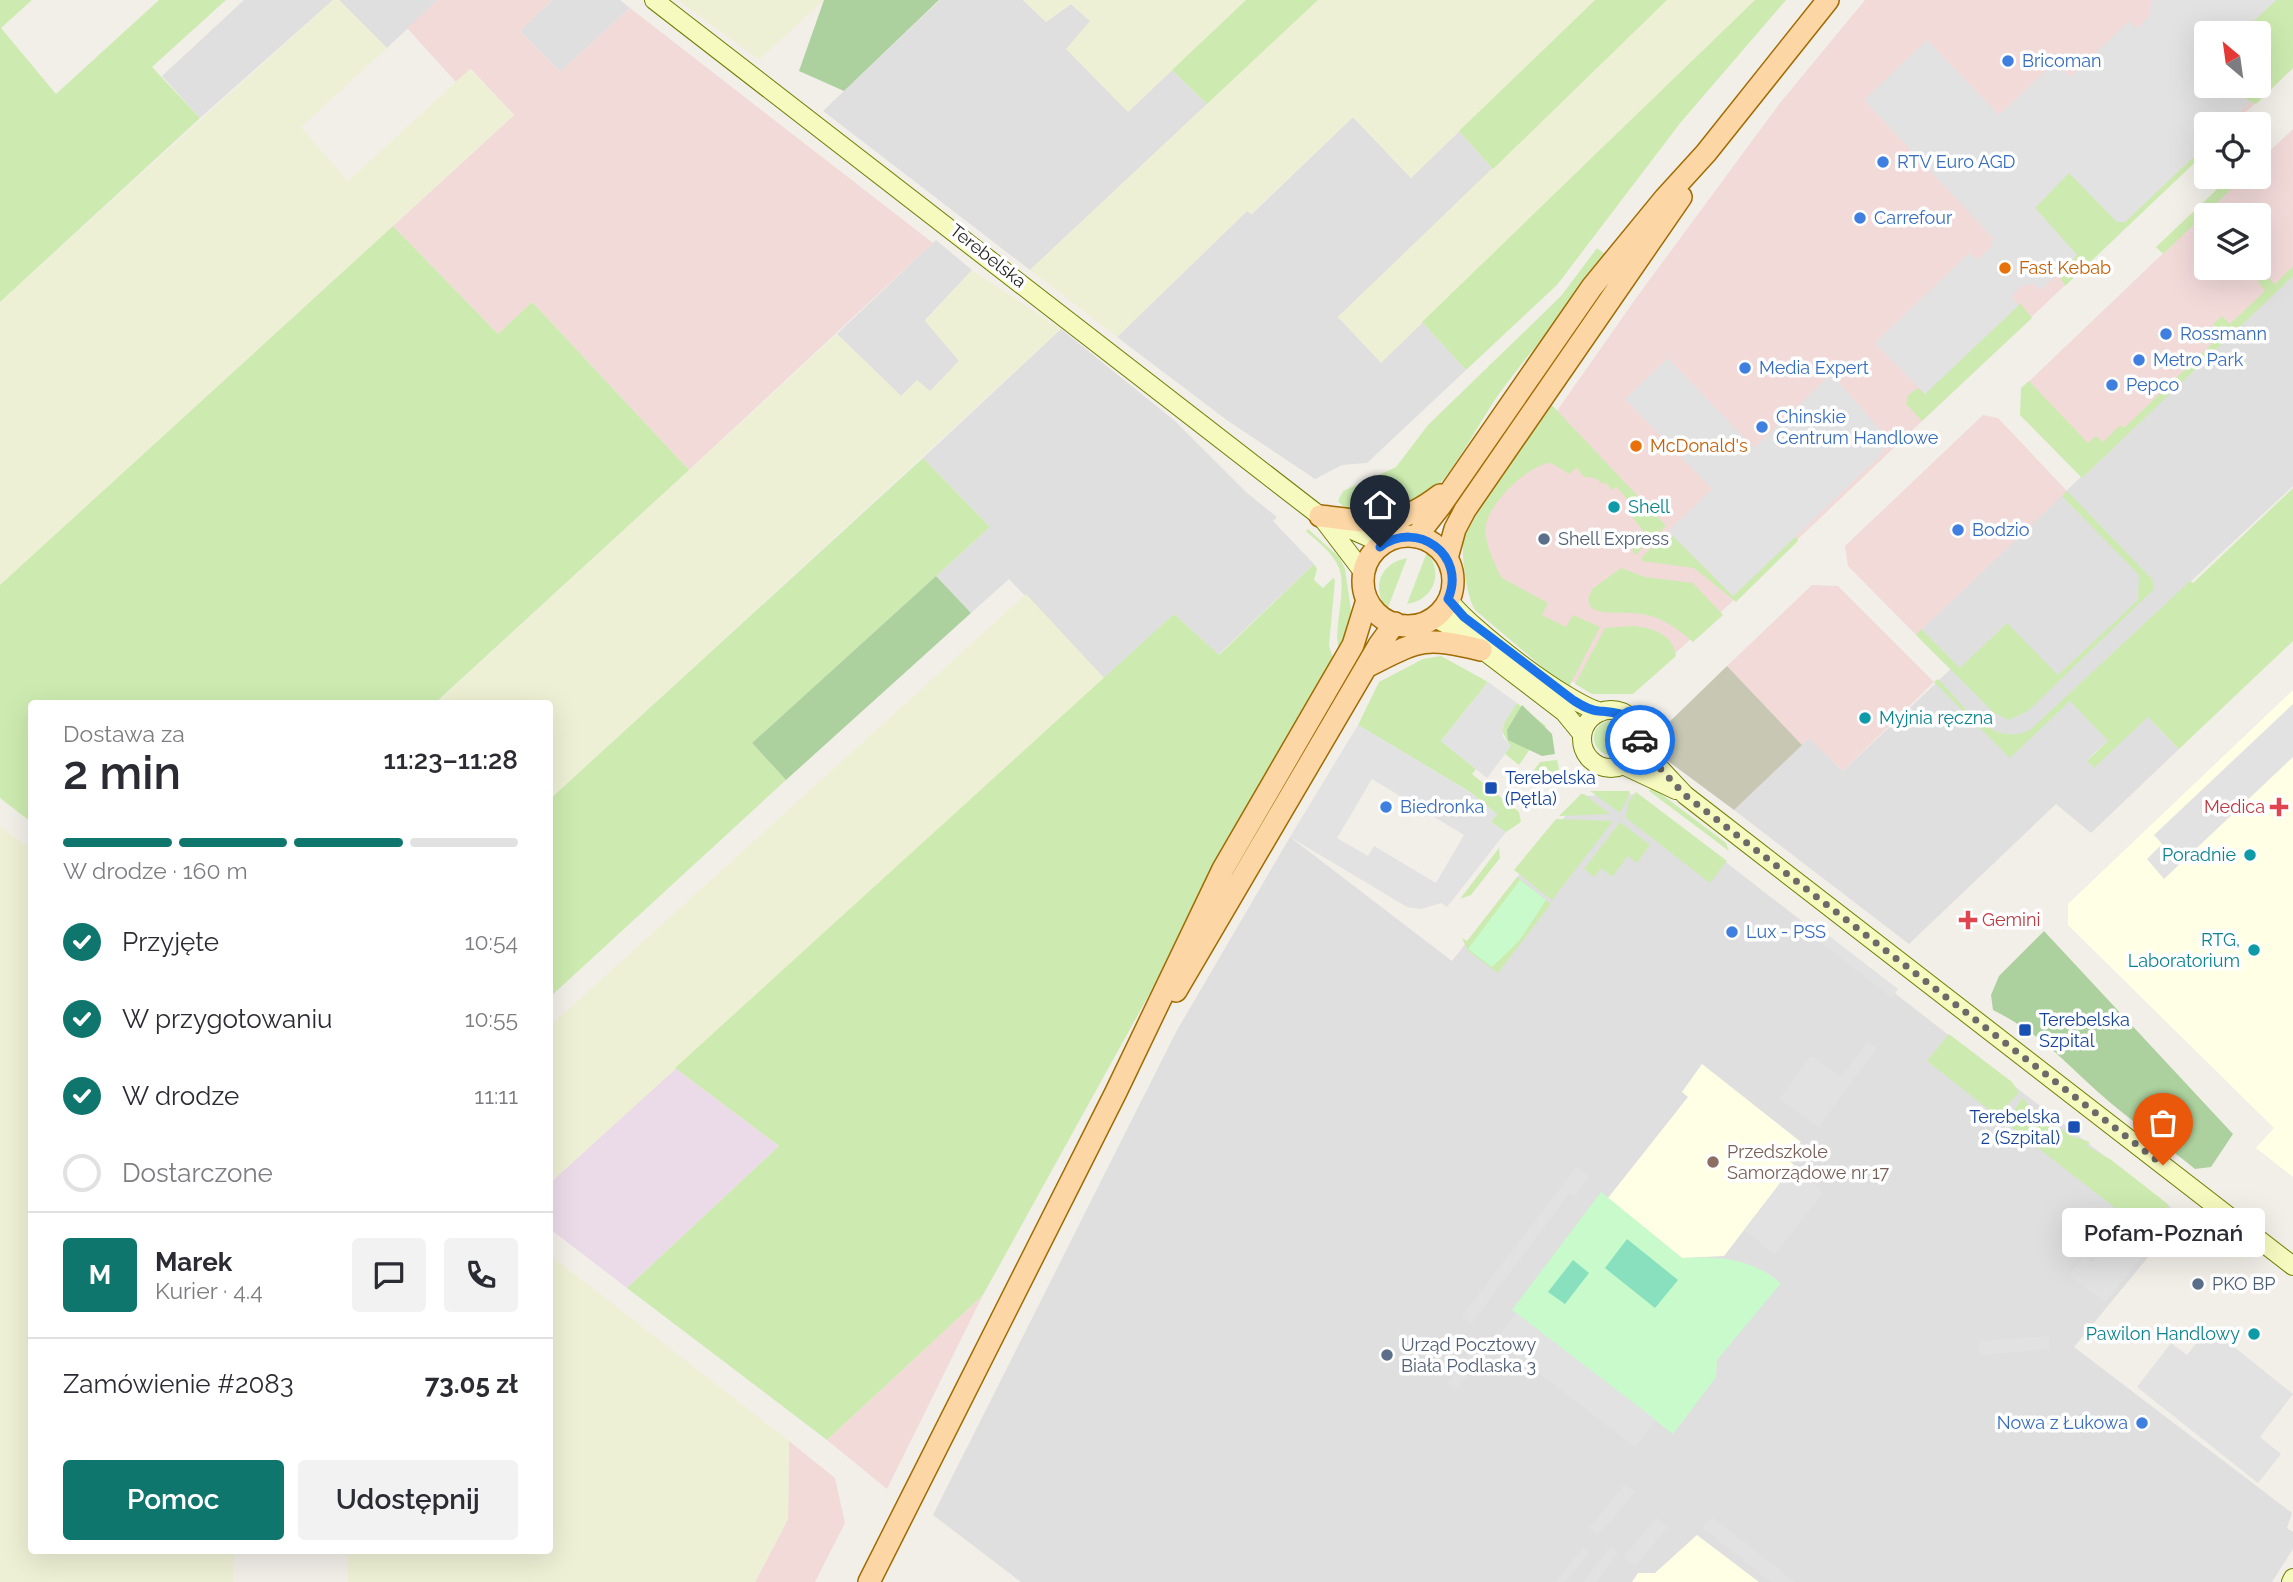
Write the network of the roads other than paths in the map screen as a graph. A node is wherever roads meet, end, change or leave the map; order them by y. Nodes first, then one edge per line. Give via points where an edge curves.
1 (654, 0) edge
2 (1828, 0) edge
3 (1706, 153) junction
4 (1455, 483) junction
5 (1320, 516) junction
6 (1416, 537) junction
7 (1384, 544) junction
8 (1447, 558) junction
9 (1364, 573) junction
10 (1448, 599) junction
11 (1367, 600) junction
12 (1433, 617) junction
13 (1395, 623) junction
14 (1481, 650) junction
15 (1366, 667) junction
16 (1601, 712) junction
17 (1582, 734) junction
18 (1639, 746) junction
19 (1623, 765) junction
20 (1685, 795) junction
21 (1116, 1092) junction
22 (2293, 1266) edge
23 (869, 1582) edge

1 - 5 street, Terebelska
2 - 3 main road
3 - 4 main road via 1587,294
3 - 8 main road via 1675,206 1465,510
4 - 5 main road via 1415,513 1397,520 1373,524
4 - 6 main road
5 - 7 street, Terebelska
5 - 9 street, Terebelska
6 - 7 main road
6 - 8 main road via 1434,544
7 - 9 main road via 1372,555
8 - 10 main road via 1454,576
9 - 11 main road
10 - 12 main road
10 - 16 street via 1464,617 1573,700
11 - 13 main road via 1378,615
11 - 21 main road via 1353,645 1223,869
12 - 13 main road via 1414,624
12 - 14 street
13 - 15 main road
14 - 15 main road via 1443,641 1418,641
14 - 17 street via 1564,712
15 - 21 main road
16 - 17 street via 1588,721
16 - 18 street via 1620,711 1632,719 1640,734
17 - 19 street via 1586,754 1596,764 1609,768
18 - 19 street
18 - 20 street
19 - 20 street
20 - 22 street
21 - 23 main road

